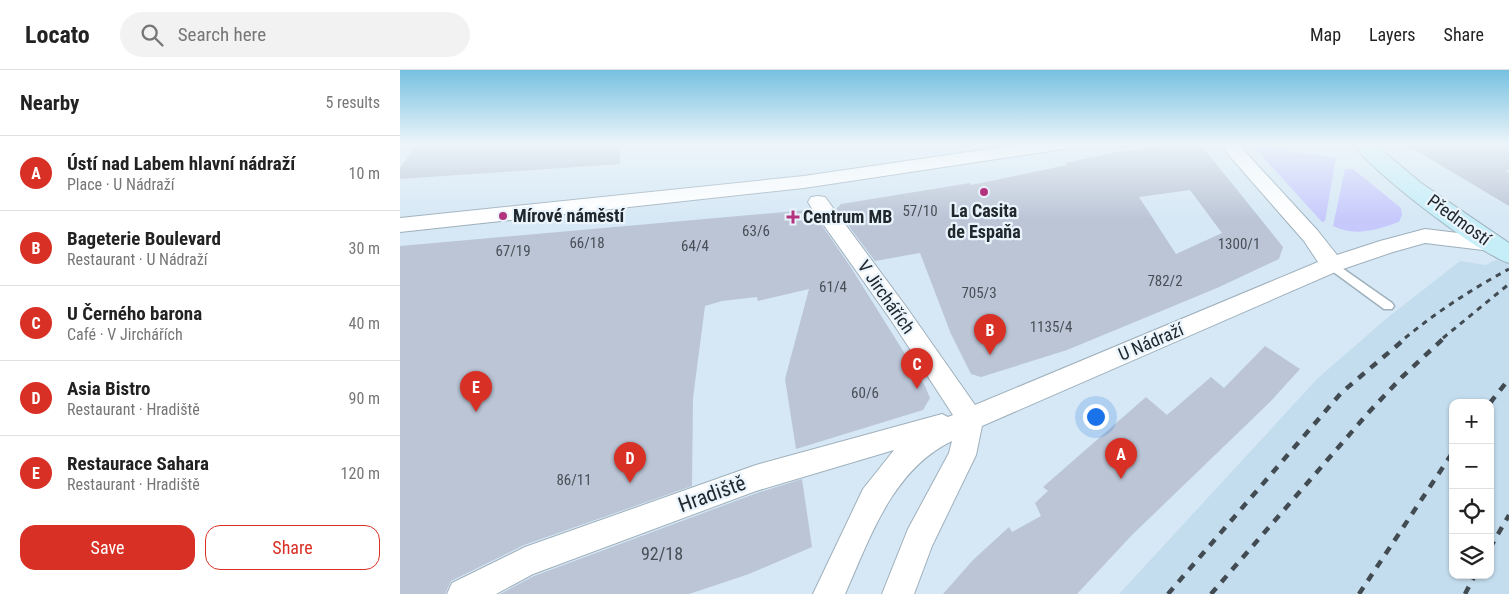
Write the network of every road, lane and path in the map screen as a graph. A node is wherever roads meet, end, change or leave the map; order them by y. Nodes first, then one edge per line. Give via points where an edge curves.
1 (892, 169) edge
2 (1250, 169) edge
3 (1391, 169) edge
4 (818, 202) dead end
5 (400, 225) edge
6 (1500, 249) edge
7 (1332, 265) junction
8 (1388, 306) dead end
9 (970, 419) junction
10 (463, 594) edge
11 (829, 594) edge
12 (898, 594) edge

1 - 5 street via 804,182
2 - 7 street via 1311,236
3 - 6 main road, Předmostí
4 - 9 street, V Jirchářích
6 - 7 street, U Nádraží via 1425,236
7 - 8 lane
7 - 9 street, U Nádraží
9 - 10 street, Hradiště via 756,478 525,562
9 - 11 street, U Nádraží via 906,457 873,499
9 - 12 street via 962,455 918,540

